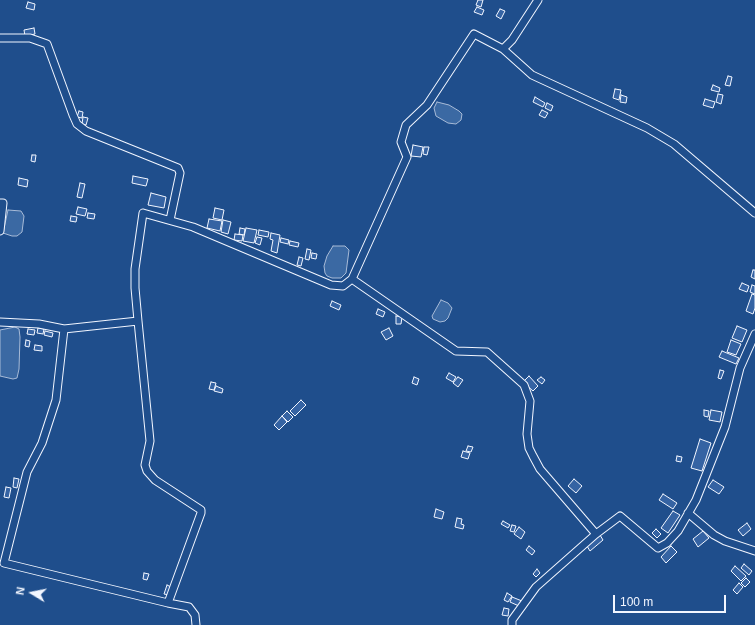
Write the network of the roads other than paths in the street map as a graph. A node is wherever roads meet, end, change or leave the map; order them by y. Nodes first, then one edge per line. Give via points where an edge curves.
1 (538, 0) edge
2 (0, 38) edge
3 (503, 49) junction
4 (0, 203) edge
5 (755, 213) edge
6 (170, 220) junction
7 (0, 231) edge
8 (352, 279) junction
9 (138, 321) junction
10 (0, 322) edge
11 (64, 329) junction
12 (755, 334) edge
13 (688, 513) junction
14 (596, 534) junction
15 (755, 550) edge
16 (168, 603) junction
17 (196, 625) edge
18 (512, 625) edge

1 - 3 street via 512,40
2 - 6 street via 30,38 47,44 75,120 86,131 178,168 180,173
3 - 5 street via 532,75 647,128 674,144
3 - 8 street via 474,34 430,101 406,125 401,142 407,157
4 - 7 street via 3,203
6 - 8 street via 193,226 331,286 343,286
6 - 9 street via 144,213 135,269
8 - 14 street via 456,351 487,352 524,385 530,401 527,434 532,456 540,469
9 - 11 street
9 - 16 street via 150,441 146,471 155,480 201,510
10 - 11 street via 38,324
11 - 16 street via 56,400 42,443 27,472 4,563
12 - 13 street via 740,368 724,427 696,500
13 - 14 street via 678,531 667,543 658,548 620,516
13 - 15 street via 714,535
14 - 18 street via 536,587 512,620
16 - 17 street via 189,607

